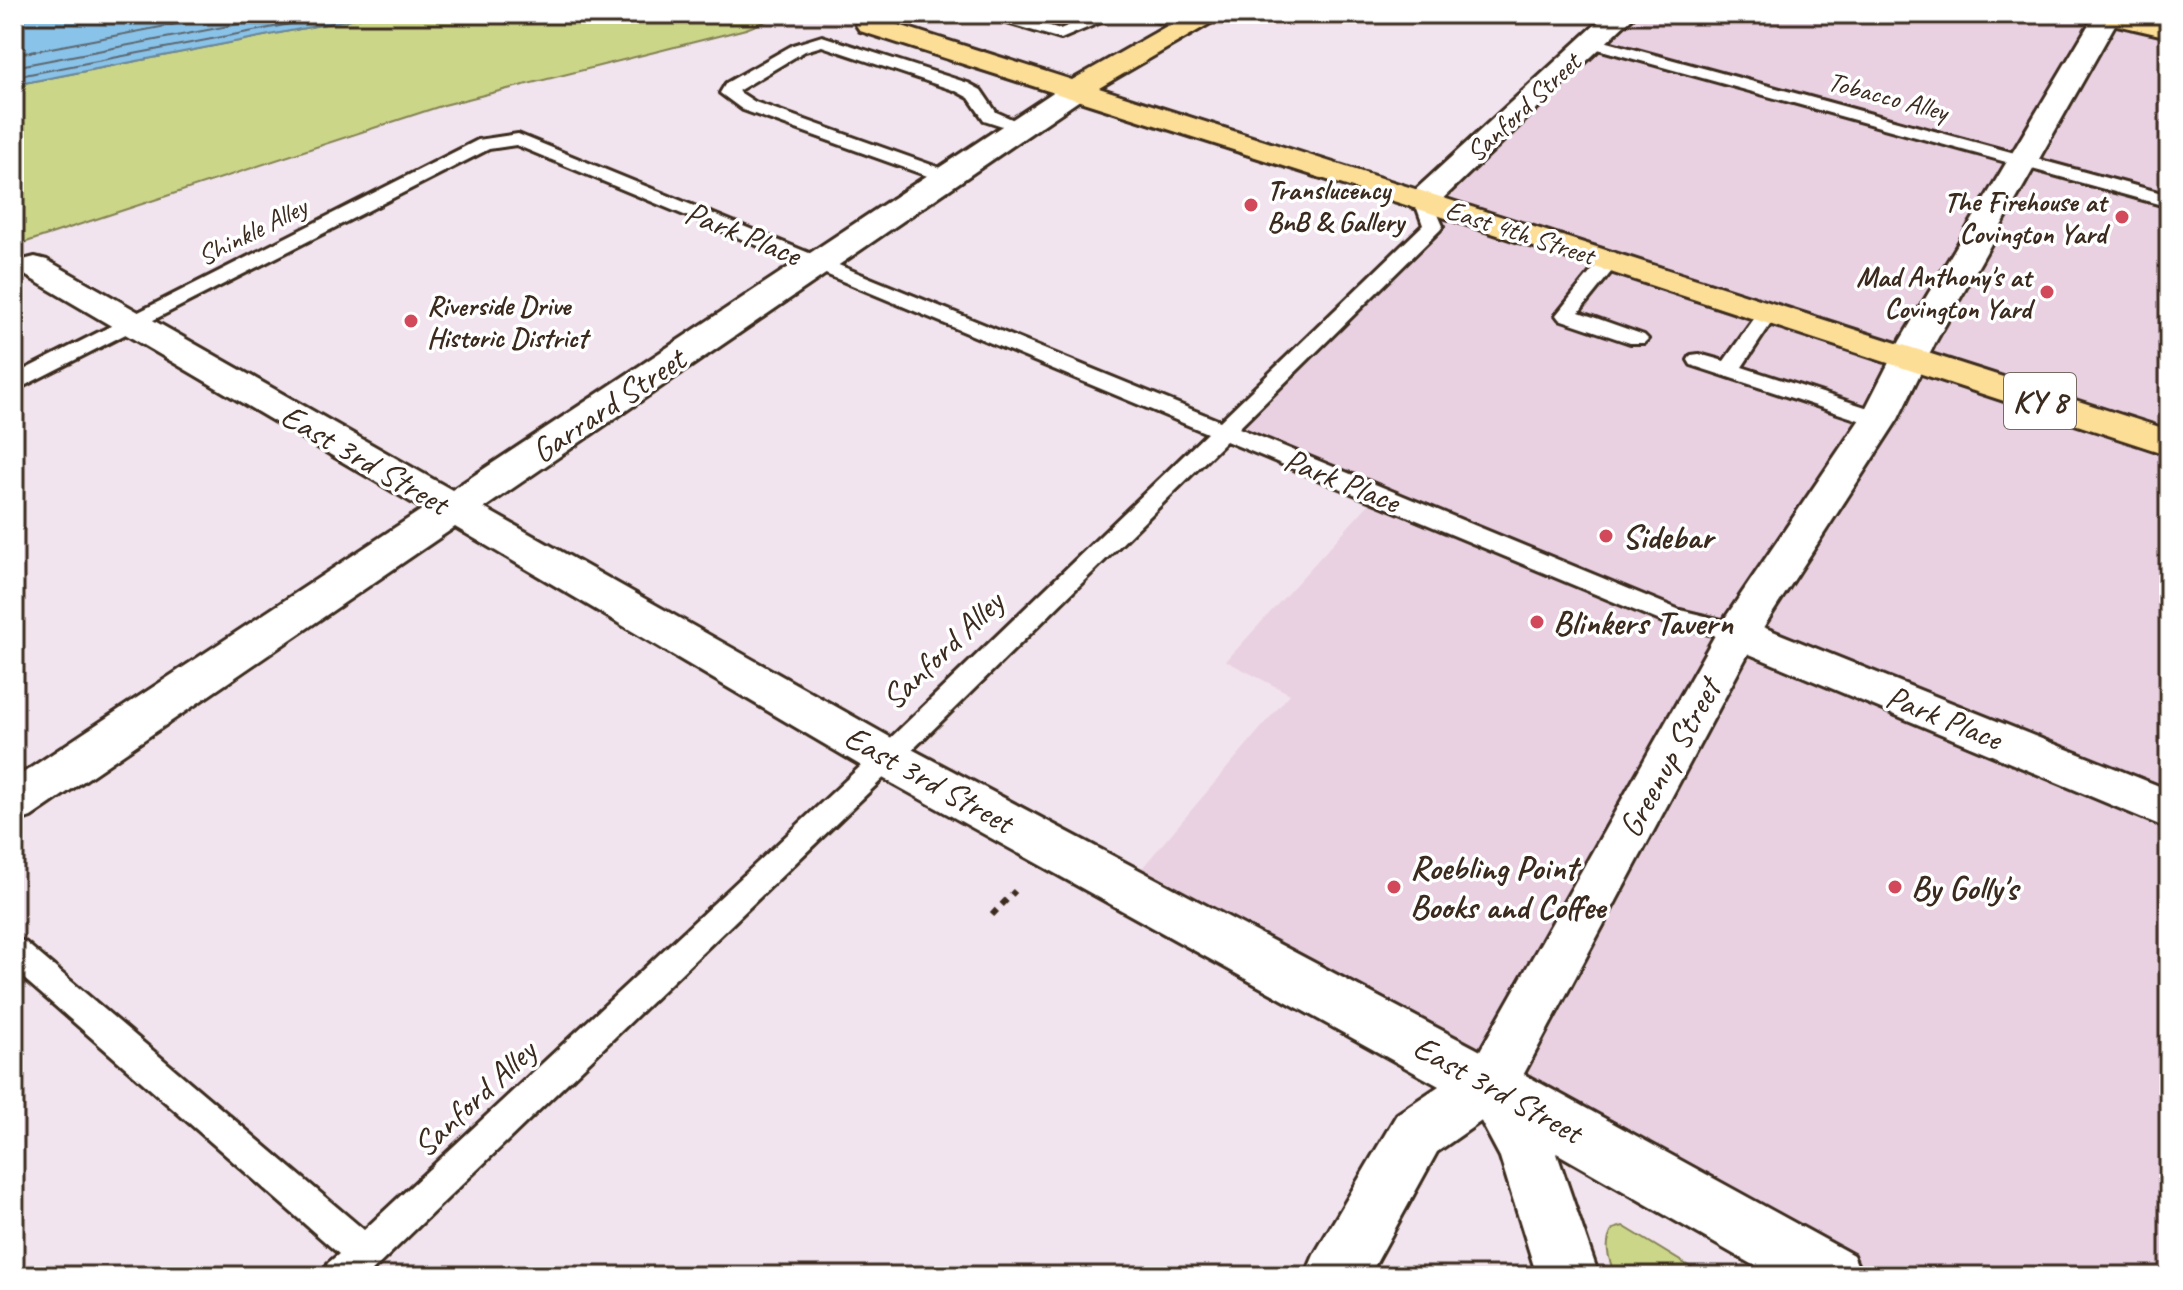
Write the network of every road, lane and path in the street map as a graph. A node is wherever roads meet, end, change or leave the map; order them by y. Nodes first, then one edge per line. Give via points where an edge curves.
1 (993, 14) edge
2 (1112, 14) edge
3 (1148, 14) edge
4 (1623, 14) edge
5 (2107, 14) edge
6 (1198, 20) edge
7 (870, 25) dead end
8 (2169, 29) edge
9 (1593, 43) junction
10 (1077, 89) junction
11 (1021, 127) junction
12 (518, 139) joint
13 (2022, 161) junction
14 (947, 177) junction
15 (1423, 200) junction
16 (2169, 201) edge
17 (1610, 261) junction
18 (819, 264) junction
19 (35, 267) dead end
20 (1768, 313) junction
21 (131, 324) junction
22 (1637, 339) dead end
23 (1699, 360) dead end
24 (1910, 360) junction
25 (1729, 370) junction
26 (14, 384) edge
27 (1879, 419) junction
28 (1221, 430) junction
29 (2169, 443) edge
30 (452, 509) junction
31 (1738, 632) junction
32 (887, 758) junction
33 (14, 804) edge
34 (2169, 810) edge
35 (1015, 891) dead end
36 (992, 915) dead end
37 (14, 951) edge
38 (1489, 1084) junction
39 (365, 1253) junction
40 (341, 1276) edge
41 (1336, 1276) edge
42 (1568, 1276) edge
43 (1831, 1276) edge

1 - 2 lane via 1061,34
3 - 6 lane
4 - 9 street, Sanford Street
5 - 8 main road
5 - 13 street, Greenup Street
6 - 10 main road, Garrard Street
7 - 10 main road, East 4th Street / KY 8
9 - 13 lane, Tobacco Alley
9 - 15 street, Sanford Street
10 - 11 street, Garrard Street
10 - 15 main road, East 4th Street / KY 8
11 - 14 street, Garrard Street
11 - 14 lane via 990,116 975,94 962,87 822,41 799,48 729,93 749,106
12 - 18 lane, Park Place
12 - 21 lane, Shinkle Alley via 484,144
13 - 16 lane, Tobacco Alley
13 - 24 street, Greenup Street
14 - 18 street, Garrard Street
15 - 17 main road, East 4th Street / KY 8
15 - 28 lane, Sanford Alley via 1433,226
17 - 20 main road, East 4th Street / KY 8
17 - 22 lane via 1566,315
18 - 28 lane, Park Place
18 - 30 street, Garrard Street
19 - 21 street, East 3rd Street
20 - 24 main road, East 4th Street / KY 8
20 - 25 lane
21 - 26 lane, Shinkle Alley
21 - 30 street, East 3rd Street
23 - 25 lane
24 - 27 street, Greenup Street
24 - 29 main road, East 4th Street / KY 8
25 - 27 lane
27 - 31 street, Greenup Street
28 - 31 lane, Park Place via 1674,617
28 - 32 lane, Sanford Alley
30 - 32 street, East 3rd Street
30 - 33 street, Garrard Street
31 - 34 street, Park Place
31 - 38 street, Greenup Street
32 - 38 street, East 3rd Street
32 - 39 lane, Sanford Alley
35 - 36 path
37 - 39 lane
38 - 41 street, Greenup Street via 1417,1133
38 - 42 street via 1526,1148
38 - 43 street, East 3rd Street
39 - 40 lane, Sanford Alley

